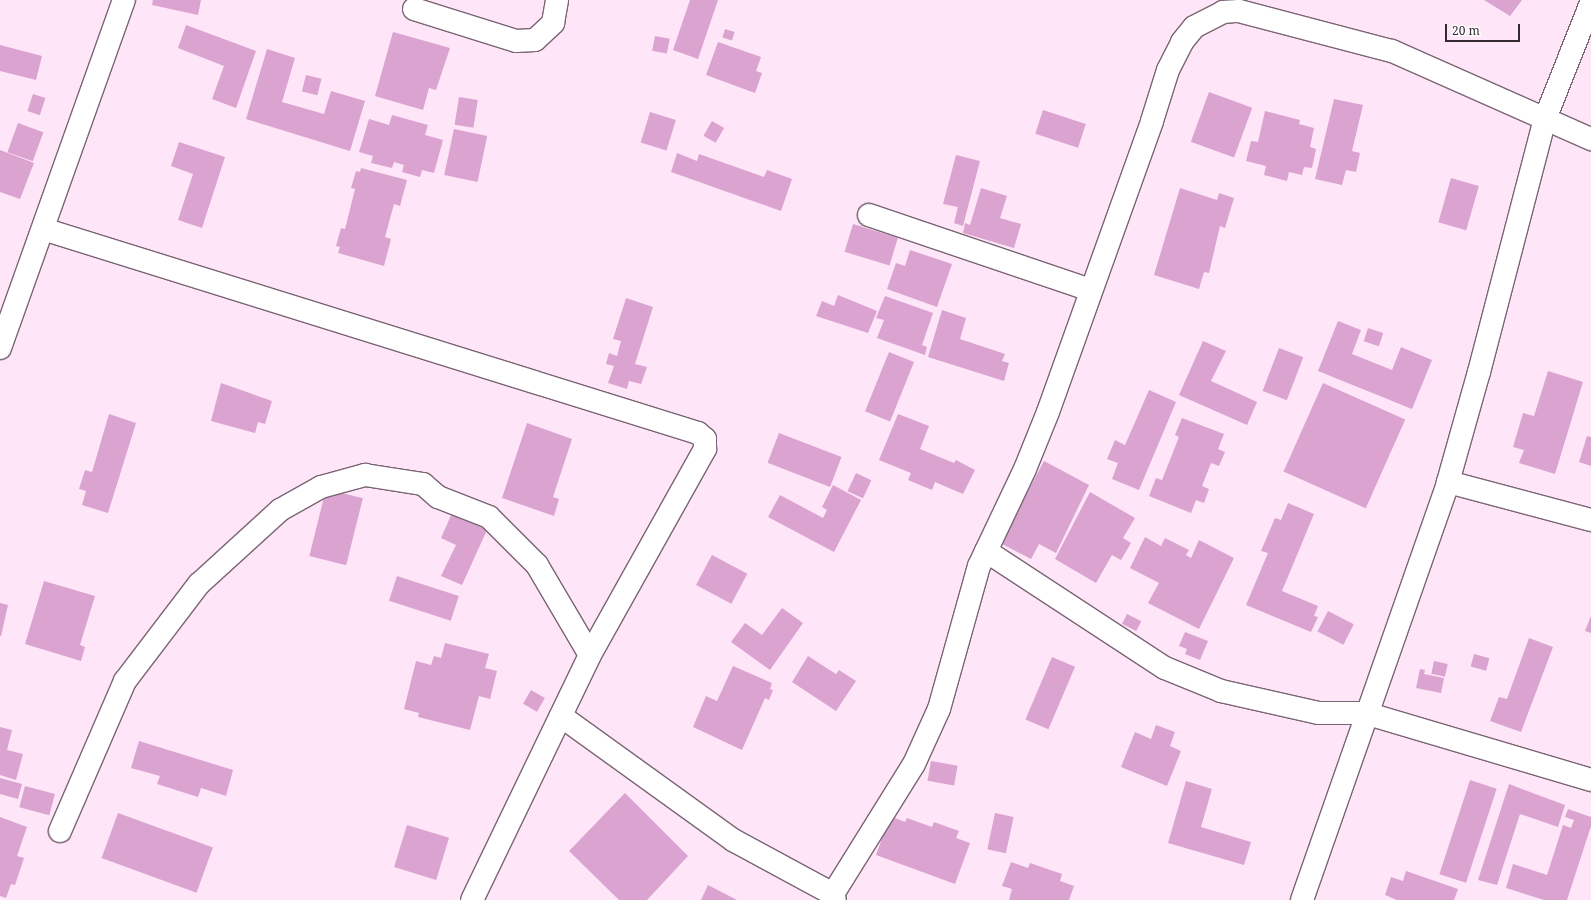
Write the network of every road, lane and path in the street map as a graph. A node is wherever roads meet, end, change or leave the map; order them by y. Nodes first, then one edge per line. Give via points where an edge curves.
1 (124, 0) edge
2 (557, 0) edge
3 (1591, 3) edge
4 (414, 9) dead end
5 (1545, 119) junction
6 (1591, 138) edge
7 (869, 215) dead end
8 (43, 229) junction
9 (1092, 290) junction
10 (0, 348) edge
11 (1448, 482) junction
12 (1591, 520) edge
13 (986, 551) junction
14 (590, 655) junction
15 (1365, 713) junction
16 (561, 716) junction
17 (1591, 780) edge
18 (60, 831) dead end
19 (834, 897) edge
20 (472, 900) edge
21 (1302, 900) edge

1 - 8 street
2 - 4 street via 553,23 535,40 516,41
3 - 5 street
5 - 6 street
5 - 9 street via 1392,51 1239,11 1223,12 1194,27 1182,42 1168,70
5 - 11 street via 1480,372
7 - 9 street
8 - 10 street
8 - 14 street via 698,433 705,439 705,449
9 - 13 street via 1037,441
11 - 12 street
11 - 15 street
13 - 15 street via 1172,671 1221,691 1319,713
13 - 19 street via 939,709 914,764
14 - 16 street
14 - 18 street via 536,565 488,518 438,497 423,484 365,475 321,487 280,510 199,584 125,681
15 - 17 street
15 - 21 street
16 - 19 street via 733,840
16 - 20 street

